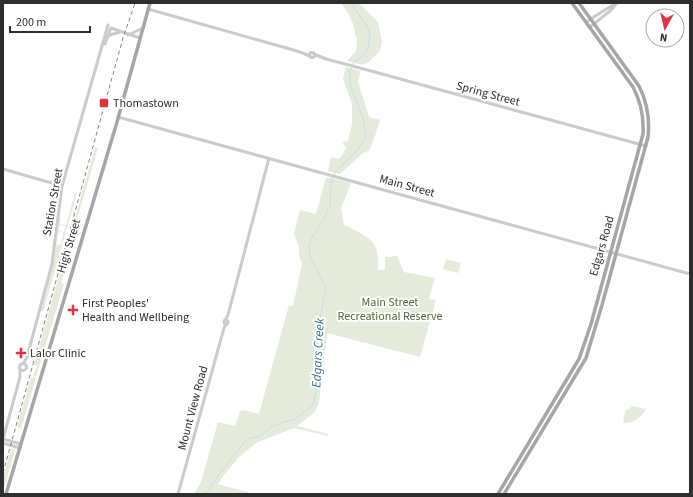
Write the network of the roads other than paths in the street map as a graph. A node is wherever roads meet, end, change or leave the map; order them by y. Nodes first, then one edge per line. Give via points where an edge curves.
1 (150, 3) edge
2 (572, 3) edge
3 (579, 3) edge
4 (617, 3) edge
5 (148, 9) junction
6 (591, 19) junction
7 (586, 22) junction
8 (594, 24) junction
9 (110, 26) junction
10 (590, 27) junction
11 (143, 28) junction
12 (120, 32) junction
13 (128, 35) junction
14 (107, 37) junction
15 (140, 38) junction
16 (101, 52) junction
17 (118, 117) junction
18 (641, 144) junction
19 (646, 146) junction
20 (270, 158) junction
21 (3, 169) edge
22 (62, 186) junction
23 (611, 252) junction
24 (616, 254) junction
25 (690, 274) edge
26 (27, 357) junction
27 (23, 364) junction
28 (27, 366) junction
29 (20, 369) junction
30 (25, 371) junction
31 (20, 377) junction
32 (3, 439) edge
33 (3, 443) edge
34 (20, 446) junction
35 (6, 494) edge
36 (178, 494) edge
37 (498, 494) edge
38 (504, 494) edge

1 - 5 main road, High Street
2 - 7 main road, Edgars Road
3 - 6 main road, Edgars Road
4 - 6 street
4 - 8 street
5 - 11 main road, High Street
5 - 18 street, Spring Street
6 - 7 street
6 - 8 main road, Edgars Road
7 - 10 main road, Edgars Road
8 - 10 street
8 - 19 main road, Edgars Road via 630,73 643,96 649,119
9 - 12 street
9 - 14 street, Station Street
9 - 16 street, Station Street
10 - 18 main road, Edgars Road via 636,92 643,119
11 - 13 street
11 - 15 main road, High Street
12 - 13 street
12 - 14 street
13 - 15 street
14 - 16 street, Station Street
15 - 17 main road, High Street
16 - 22 street, Station Street
17 - 20 street, Main Street
17 - 34 main road, High Street
18 - 19 street, Spring Street
18 - 23 main road, Edgars Road
19 - 24 main road, Edgars Road
20 - 23 street, Main Street
20 - 36 street, Mount View Road
21 - 22 street
22 - 26 street, Station Street via 52,264
23 - 24 street, Main Street
23 - 37 main road, Edgars Road via 579,359
24 - 25 street, Main Street
24 - 38 main road, Edgars Road via 585,360
26 - 27 street, Station Street
26 - 28 street, Station Street
27 - 28 street
27 - 29 street via 20,365
28 - 30 street
29 - 30 street
29 - 31 street
30 - 31 street
31 - 32 street
32 - 34 street
33 - 34 street
34 - 35 main road, High Street

